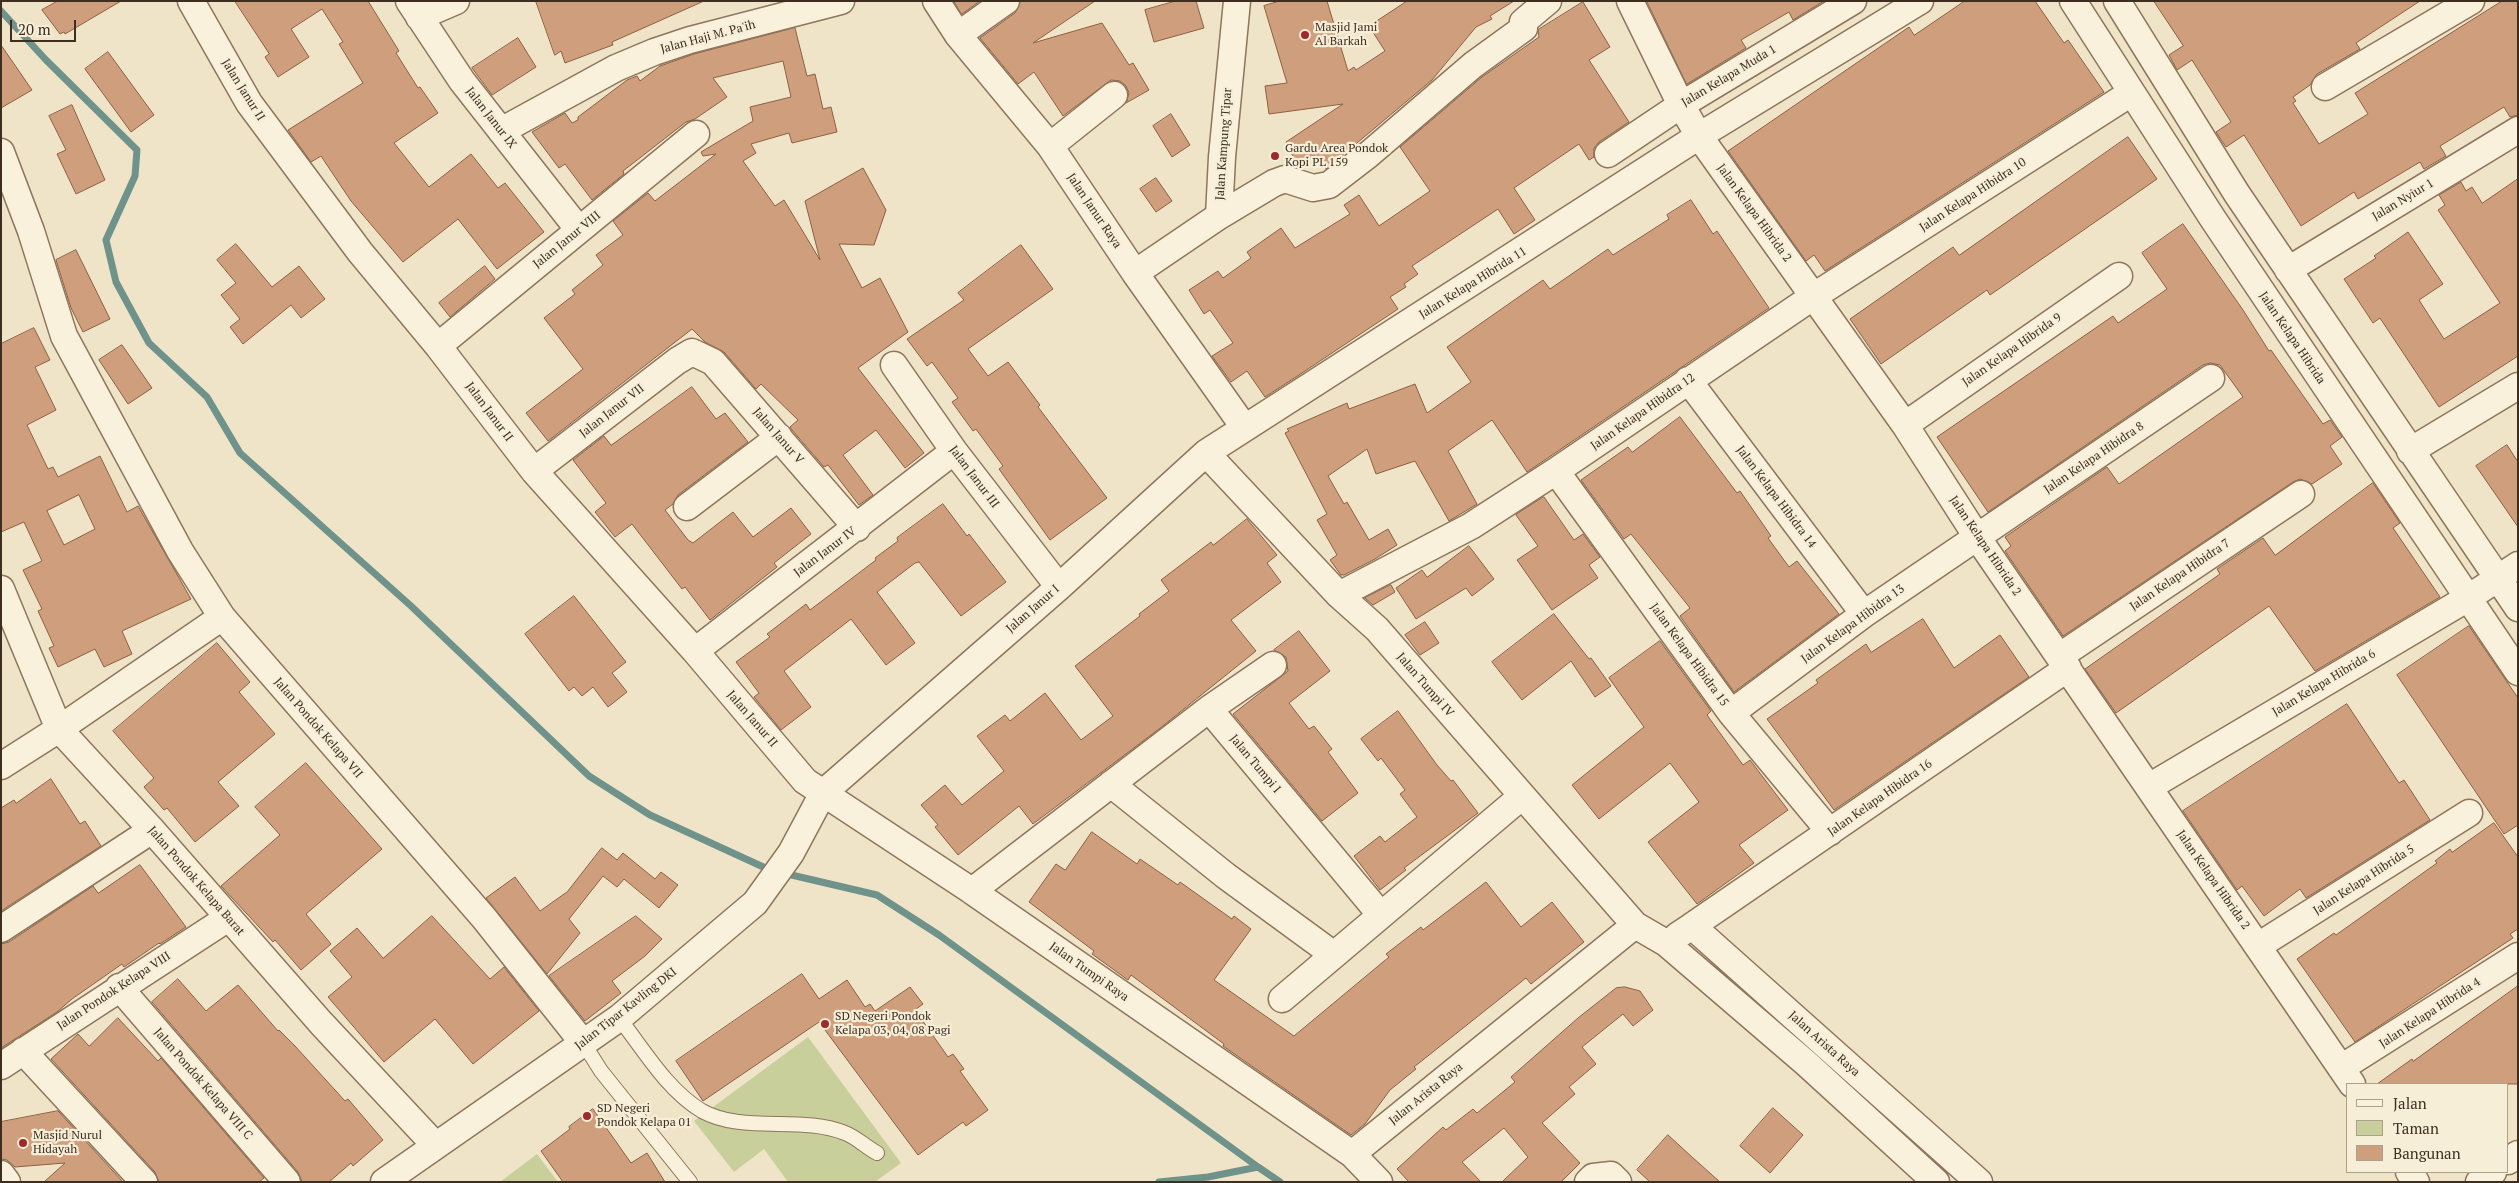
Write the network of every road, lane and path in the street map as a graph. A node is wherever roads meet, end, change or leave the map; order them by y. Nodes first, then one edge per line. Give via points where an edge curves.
1 (191, 1) edge
2 (456, 1) edge
3 (841, 1) edge
4 (936, 1) edge
5 (1006, 1) edge
6 (1548, 1) edge
7 (1630, 1) edge
8 (1853, 1) edge
9 (1920, 1) edge
10 (2073, 1) edge
11 (2117, 1) edge
12 (2471, 1) edge
13 (1236, 2) edge
14 (414, 9) edge
15 (958, 35) junction
16 (2325, 87) dead end
17 (2131, 93) junction
18 (1114, 95) dead end
19 (1681, 105) junction
20 (2518, 130) edge
21 (501, 131) junction
22 (696, 134) dead end
23 (1699, 136) junction
24 (1050, 146) junction
25 (1, 152) edge
26 (1608, 154) dead end
27 (1219, 216) junction
28 (579, 230) junction
29 (2288, 270) junction
30 (1135, 273) junction
31 (2119, 276) dead end
32 (1814, 296) junction
33 (438, 346) junction
34 (692, 352) joint
35 (894, 365) dead end
36 (2211, 378) dead end
37 (1688, 380) junction
38 (2518, 386) edge
39 (1906, 425) junction
40 (1244, 427) junction
41 (780, 437) junction
42 (954, 451) junction
43 (2410, 451) junction
44 (1206, 453) junction
45 (534, 471) junction
46 (1556, 471) junction
47 (2301, 494) dead end
48 (688, 507) dead end
49 (857, 528) junction
50 (1977, 537) junction
51 (2508, 571) edge
52 (1058, 587) junction
53 (1, 589) edge
54 (1340, 595) junction
55 (2468, 598) junction
56 (2518, 608) edge
57 (1864, 614) junction
58 (222, 617) junction
59 (8, 622) edge
60 (694, 651) junction
61 (2064, 662) junction
62 (1273, 665) dead end
63 (2518, 672) edge
64 (1209, 709) junction
65 (1730, 713) junction
66 (60, 729) junction
67 (1, 766) edge
68 (1111, 784) junction
69 (2149, 787) junction
70 (823, 793) junction
71 (1521, 797) junction
72 (2469, 813) dead end
73 (152, 830) junction
74 (1830, 832) junction
75 (972, 891) junction
76 (1380, 914) junction
77 (228, 918) junction
78 (1635, 925) junction
79 (1692, 926) junction
80 (1, 929) edge
81 (1666, 944) junction
82 (2258, 946) junction
83 (1334, 954) junction
84 (2518, 956) edge
85 (119, 987) junction
86 (1282, 999) dead end
87 (619, 1018) junction
88 (584, 1044) junction
89 (23, 1050) junction
90 (1, 1066) edge
91 (2347, 1076) edge
92 (435, 1145) junction
93 (877, 1153) dead end
94 (1352, 1154) junction
95 (2492, 1173) edge
96 (1, 1174) edge
97 (7, 1182) edge
98 (144, 1182) edge
99 (287, 1182) edge
100 (384, 1182) edge
101 (690, 1182) edge
102 (1379, 1182) edge
103 (1588, 1182) edge
104 (1618, 1182) edge
105 (1936, 1182) edge
106 (1979, 1182) edge
107 (2479, 1182) edge

1 - 33 street, Jalan Janur II via 249,103 360,252
2 - 14 street
3 - 21 street, Jalan Haji M. Pa'ih via 654,52 616,68
4 - 15 street, Jalan Janur Raya
5 - 15 street
6 - 27 street via 1523,22 1524,28 1473,65 1329,185 1313,188 1285,179 1274,182
7 - 19 street, Jalan Kelapa Hibrida 2
8 - 19 street, Jalan Kelapa Muda 1
9 - 23 street
10 - 17 street, Jalan Kelapa Hibrida
11 - 29 street
12 - 16 street
13 - 27 street, Jalan Kampung Tipar
14 - 21 street, Jalan Janur IX via 462,81
15 - 24 street, Jalan Janur Raya
17 - 32 street, Jalan Kelapa Hibidra 10
17 - 55 street, Jalan Kelapa Hibrida via 2212,219
18 - 24 street
19 - 23 street, Jalan Kelapa Hibrida 2
19 - 26 street, Jalan Kelapa Muda 1
20 - 29 street, Jalan Nyiur 1
21 - 28 street, Jalan Janur IX
22 - 28 street, Jalan Janur VIII
23 - 32 street, Jalan Kelapa Hibrida 2
23 - 40 street, Jalan Kelapa Hibrida 11
24 - 30 street, Jalan Janur Raya
25 - 58 street, Jalan Pondok Kelapa VII via 31,231 64,336 180,551
27 - 30 street, Jalan Kampung Tipar
28 - 33 street, Jalan Janur VIII
29 - 43 street
30 - 40 street, Jalan Janur Raya
31 - 39 street, Jalan Kelapa Hibrida 9
32 - 37 street, Jalan Kelapa Hibidra 12
32 - 39 street, Jalan Kelapa Hibrida 2
33 - 45 street, Jalan Janur II
34 - 41 street, Jalan Janur V via 713,362
34 - 45 street, Jalan Janur VII
35 - 42 street, Jalan Janur III
36 - 50 street, Jalan Kelapa Hibidra 8
37 - 46 street, Jalan Kelapa Hibidra 12
37 - 57 street, Jalan Kelapa Hibidra 14
38 - 43 street
39 - 50 street, Jalan Kelapa Hibrida 2
40 - 44 street, Jalan Janur I
41 - 48 street
41 - 49 street, Jalan Janur V
42 - 49 street, Jalan Janur IV
42 - 52 street, Jalan Janur III
43 - 51 street
44 - 52 street, Jalan Janur I
44 - 54 street, Jalan Tumpi IV
45 - 60 street, Jalan Janur II
46 - 54 street, Jalan Kelapa Hibidra 12 via 1470,526
46 - 65 street, Jalan Kelapa Hibidra 15
47 - 61 street, Jalan Kelapa Hibidra 7
49 - 60 street, Jalan Janur IV
50 - 57 street, Jalan Kelapa Hibidra 13
50 - 61 street, Jalan Kelapa Hibrida 2
51 - 55 street, Jalan Kelapa Hibrida 6
51 - 56 street
52 - 70 street, Jalan Janur I
53 - 59 street, Jalan Pondok Kelapa Barat
54 - 71 street, Jalan Tumpi IV via 1377,629
55 - 63 street, Jalan Kelapa Hibrida
55 - 69 street, Jalan Kelapa Hibrida 6
57 - 65 street, Jalan Kelapa Hibidra 13
58 - 66 street
58 - 88 street, Jalan Pondok Kelapa VII via 484,918
59 - 66 street, Jalan Pondok Kelapa Barat
60 - 70 street, Jalan Janur II via 805,781
61 - 69 street, Jalan Kelapa Hibrida 2
61 - 74 street, Jalan Kelapa Hibidra 16
62 - 64 street
64 - 68 street
64 - 76 street, Jalan Tumpi I
65 - 74 street, Jalan Kelapa Hibidra 15
66 - 67 street
66 - 73 street, Jalan Pondok Kelapa Barat
68 - 75 street
68 - 83 street via 1226,876
69 - 82 street, Jalan Kelapa Hibrida 2
70 - 75 street, Jalan Tumpi Raya
70 - 87 street, Jalan Tipar Kavling DKI via 791,853 755,903
71 - 76 street
71 - 78 street, Jalan Tumpi IV
72 - 82 street, Jalan Kelapa Hibrida 5
73 - 77 street, Jalan Pondok Kelapa Barat
73 - 80 street
74 - 79 street, Jalan Kelapa Hibidra 16
75 - 94 street, Jalan Tumpi Raya
76 - 83 street
77 - 85 street, Jalan Pondok Kelapa VIII
77 - 92 street, Jalan Pondok Kelapa Barat
78 - 81 street
78 - 94 street, Jalan Arista Raya
79 - 81 street
79 - 106 street, Jalan Arista Raya
81 - 105 street via 1807,1064
82 - 91 street, Jalan Kelapa Hibrida 2
83 - 86 street
84 - 91 street, Jalan Kelapa Hibrida 4 via 2366,1055
85 - 89 street, Jalan Pondok Kelapa VIII
85 - 99 street, Jalan Pondok Kelapa VIII C
87 - 88 street, Jalan Tipar Kavling DKI
87 - 93 lane via 675,1091 703,1111 727,1120 827,1128 845,1133
88 - 92 street, Jalan Tipar Kavling DKI
88 - 101 lane via 601,1071
89 - 90 street, Jalan Pondok Kelapa VIII
89 - 98 street
92 - 100 street, Jalan Tipar Kavling DKI
94 - 102 street, Jalan Tumpi Raya
95 - 107 street
96 - 97 street
103 - 104 street via 1594,1177 1611,1175

